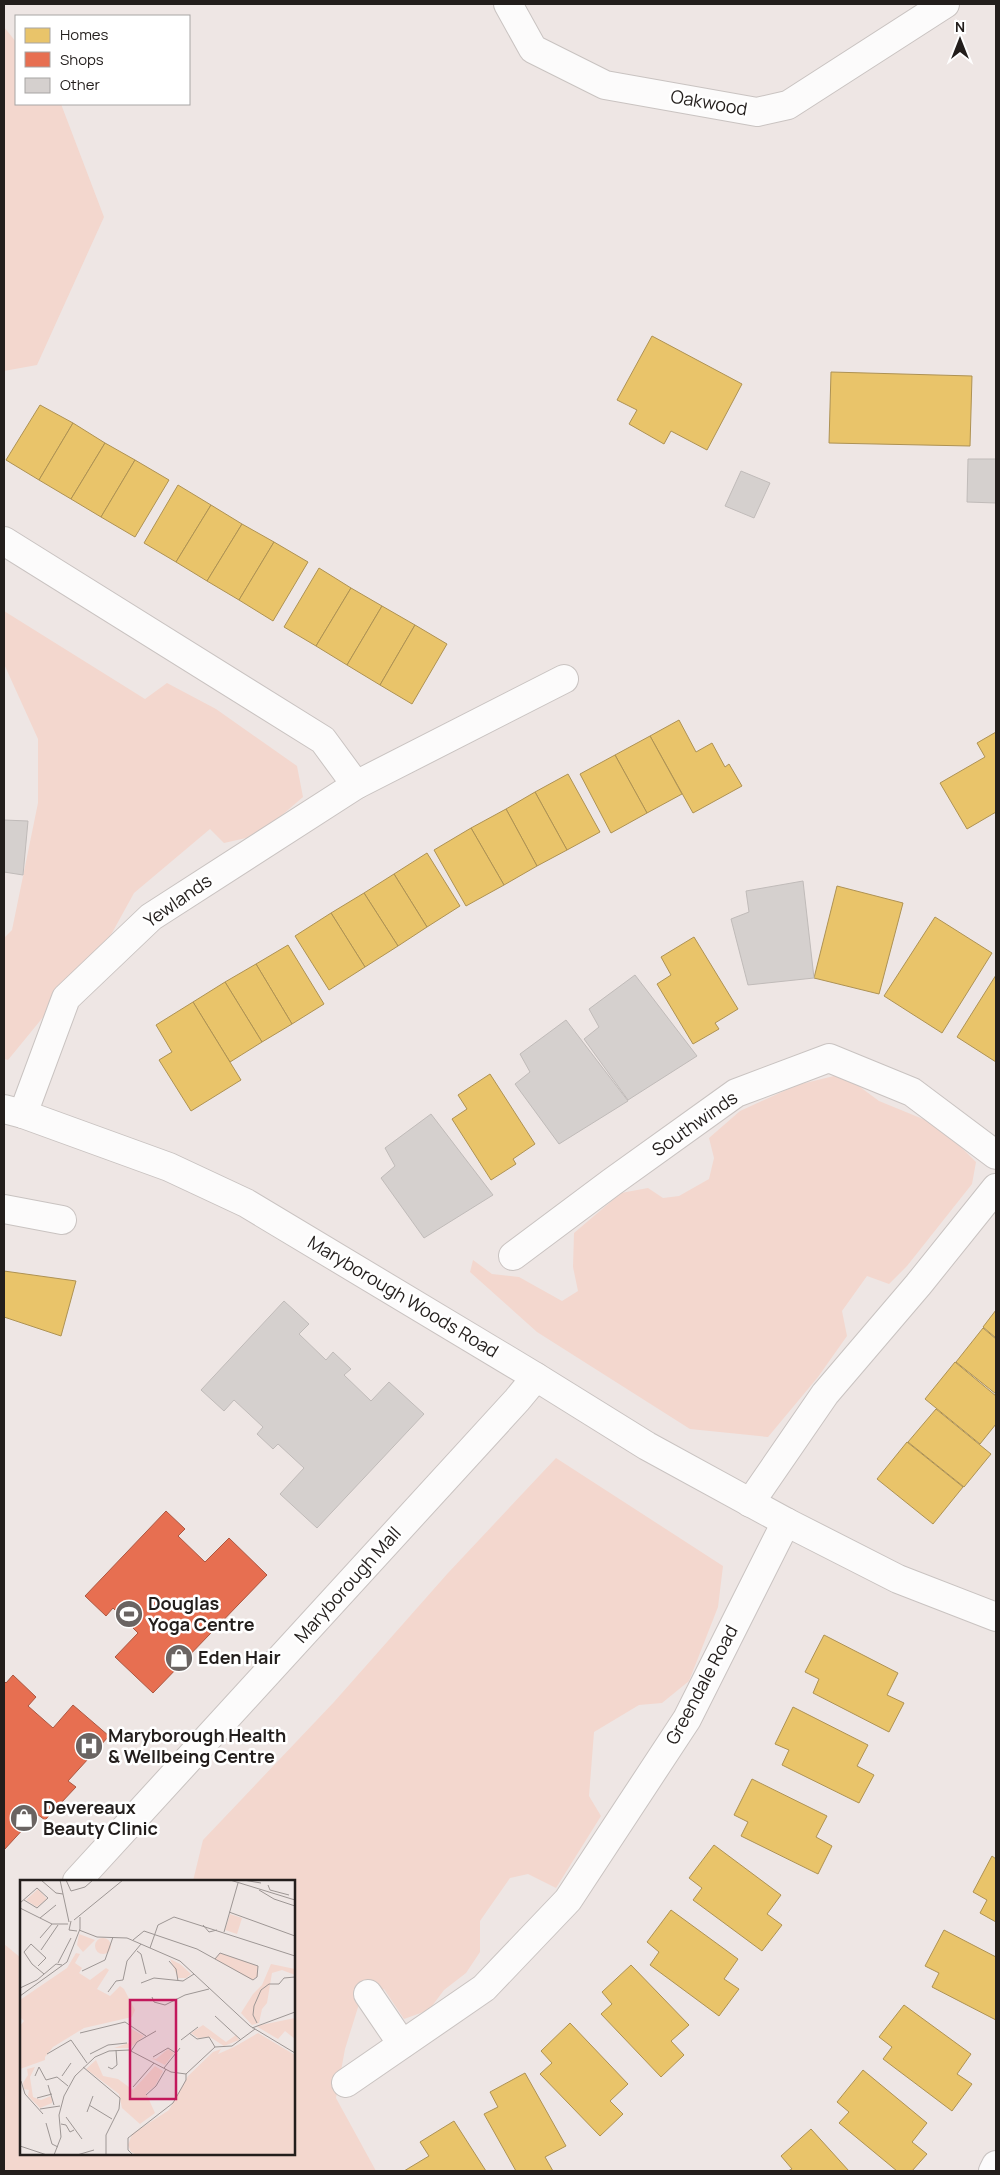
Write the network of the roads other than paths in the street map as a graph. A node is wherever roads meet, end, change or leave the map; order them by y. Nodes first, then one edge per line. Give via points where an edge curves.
1 (508, 4) edge
2 (945, 4) edge
3 (4, 541) edge
4 (564, 679) dead end
5 (356, 785) junction
6 (13, 1111) edge
7 (996, 1155) edge
8 (996, 1188) edge
9 (4, 1209) edge
10 (62, 1220) dead end
11 (513, 1256) dead end
12 (536, 1377) junction
13 (750, 1503) junction
14 (786, 1522) junction
15 (996, 1617) edge
16 (78, 1880) edge
17 (368, 1994) dead end
18 (402, 2044) junction
19 (346, 2083) dead end
20 (996, 2165) edge
21 (993, 2171) edge

1 - 2 street, Oakwood via 533,49 605,85 757,112 788,105
3 - 5 street via 323,740
4 - 5 street, Yewlands
5 - 6 street, Yewlands via 151,917 66,998
6 - 12 street, Maryborough Woods Road via 168,1167 246,1203
7 - 11 street, Southwinds via 912,1092 829,1058 736,1093
8 - 13 street via 825,1394
9 - 10 street
12 - 13 street, Maryborough Woods Road via 647,1446
12 - 16 street, Maryborough Mall
13 - 14 street, Maryborough Woods Road
14 - 15 street via 898,1579
14 - 18 street, Greendale Road via 687,1720 568,1900 484,1988
17 - 18 street
18 - 19 street, Greendale Road
20 - 21 street

